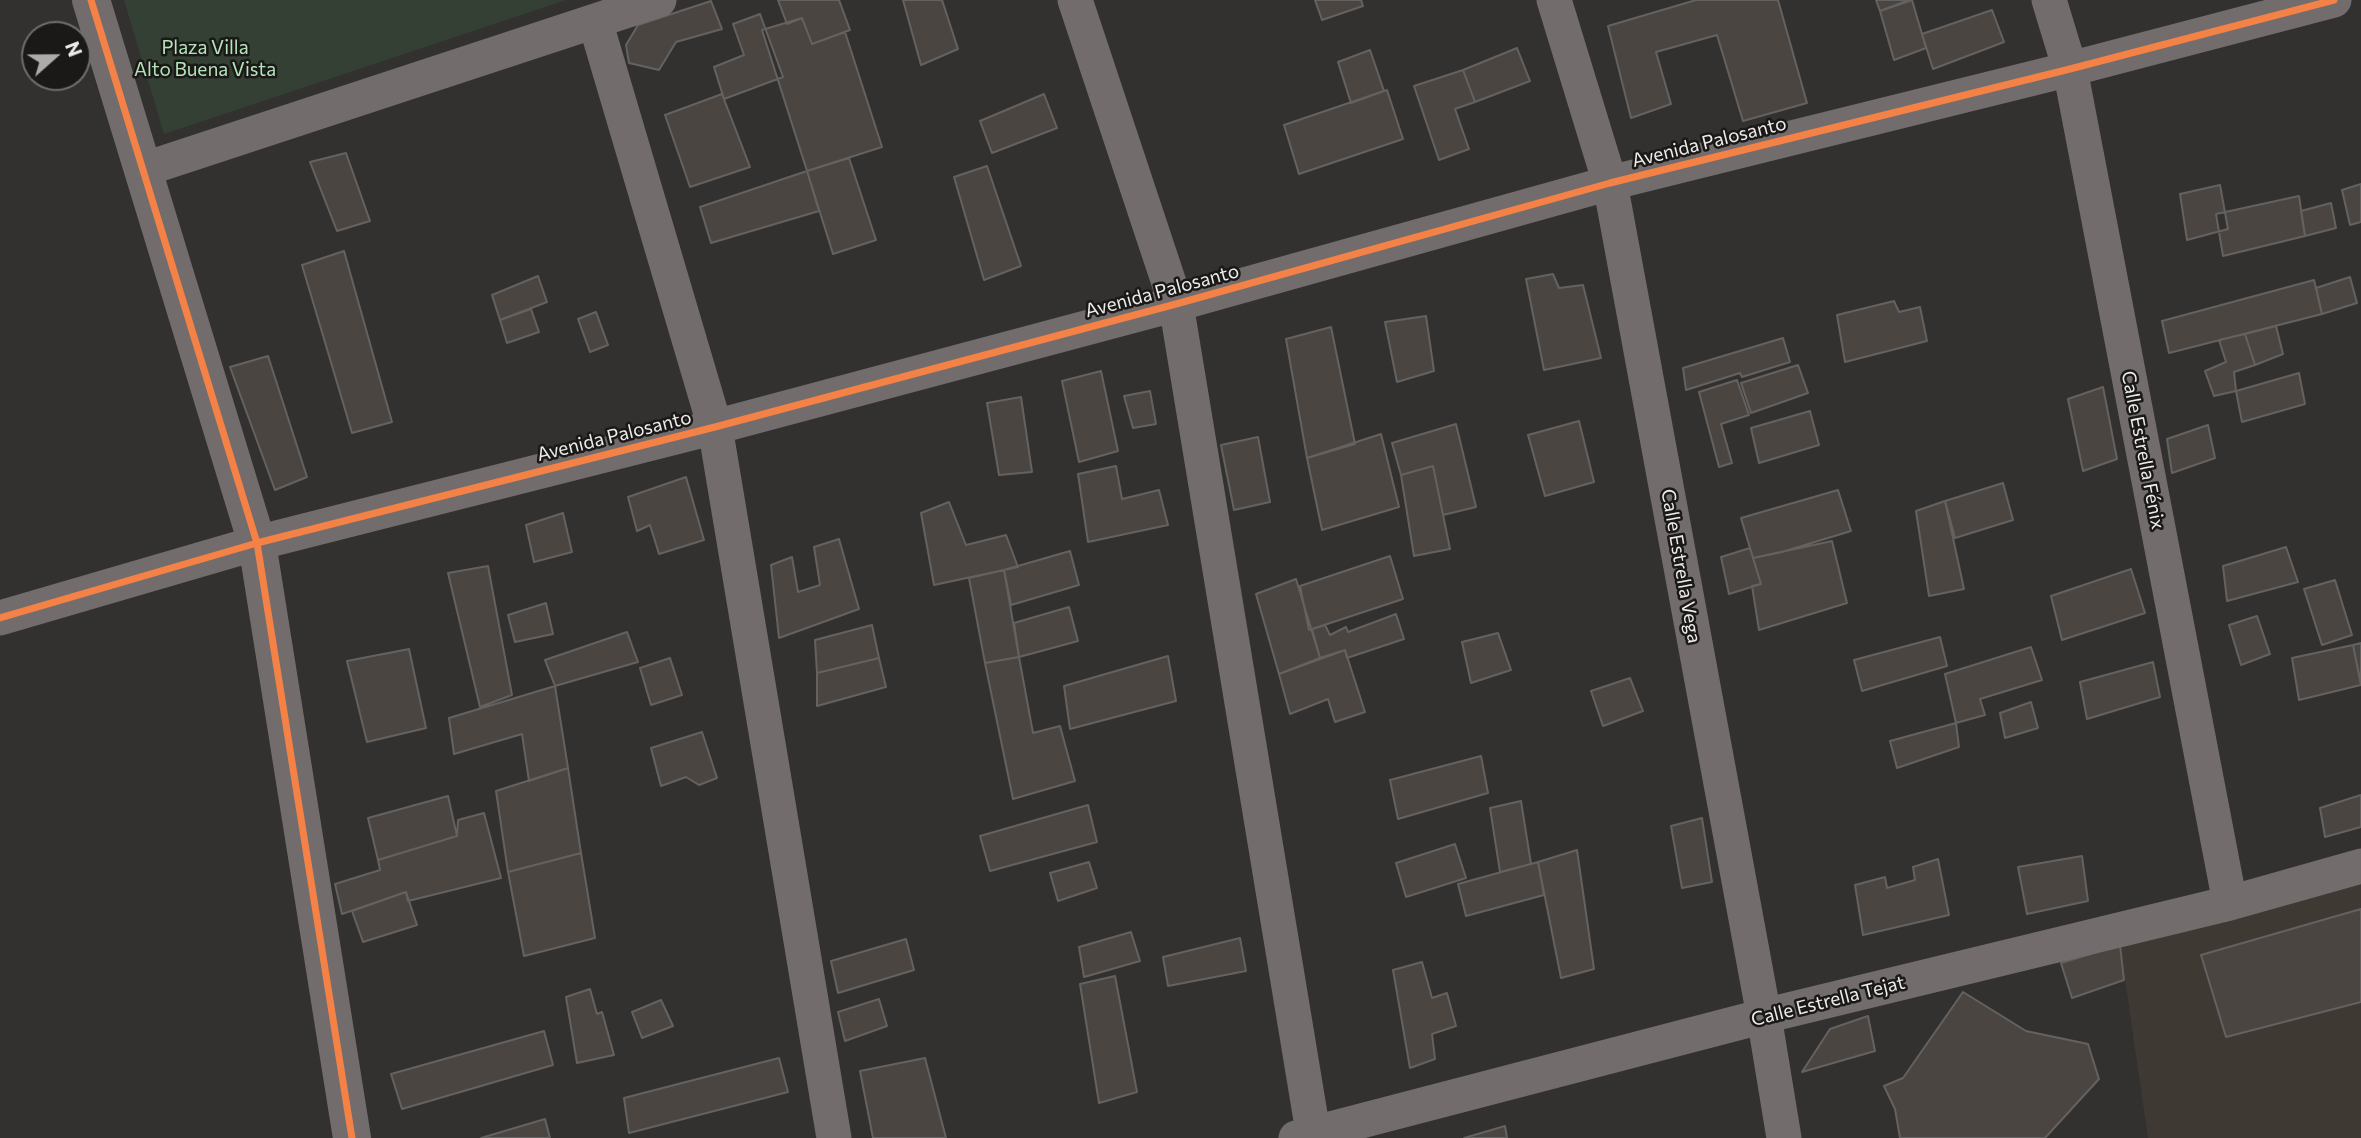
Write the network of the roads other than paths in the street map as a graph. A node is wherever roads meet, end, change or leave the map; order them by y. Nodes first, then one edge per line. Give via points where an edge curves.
1 (91, 0) edge
2 (659, 0) edge
3 (1074, 0) edge
4 (1555, 0) edge
5 (2049, 0) edge
6 (2334, 0) edge
7 (595, 21) junction
8 (2070, 69) junction
9 (142, 170) junction
10 (1610, 183) junction
11 (1176, 304) junction
12 (715, 427) junction
13 (257, 544) junction
14 (0, 618) edge
15 (2361, 866) edge
16 (2230, 903) junction
17 (1764, 1016) junction
18 (1308, 1136) edge
19 (352, 1138) edge
20 (834, 1138) edge
21 (1784, 1138) edge

1 - 9 street
2 - 7 street
3 - 11 street
4 - 10 street, Calle Estrella Vega
5 - 8 street, Calle Estrella Fénix
6 - 8 street, Avenida Palosanto
7 - 9 street
7 - 12 street
8 - 10 street, Avenida Palosanto
8 - 16 street, Calle Estrella Fénix
9 - 13 street
10 - 11 street, Avenida Palosanto
10 - 17 street, Calle Estrella Vega
11 - 12 street, Avenida Palosanto
11 - 18 street
12 - 13 street, Avenida Palosanto
12 - 20 street
13 - 14 street, Avenida Palosanto
13 - 19 street
15 - 16 street, Calle Estrella Tejat
16 - 17 street, Calle Estrella Tejat
17 - 18 street, Calle Estrella Tejat
17 - 21 street, Calle Estrella Vega

